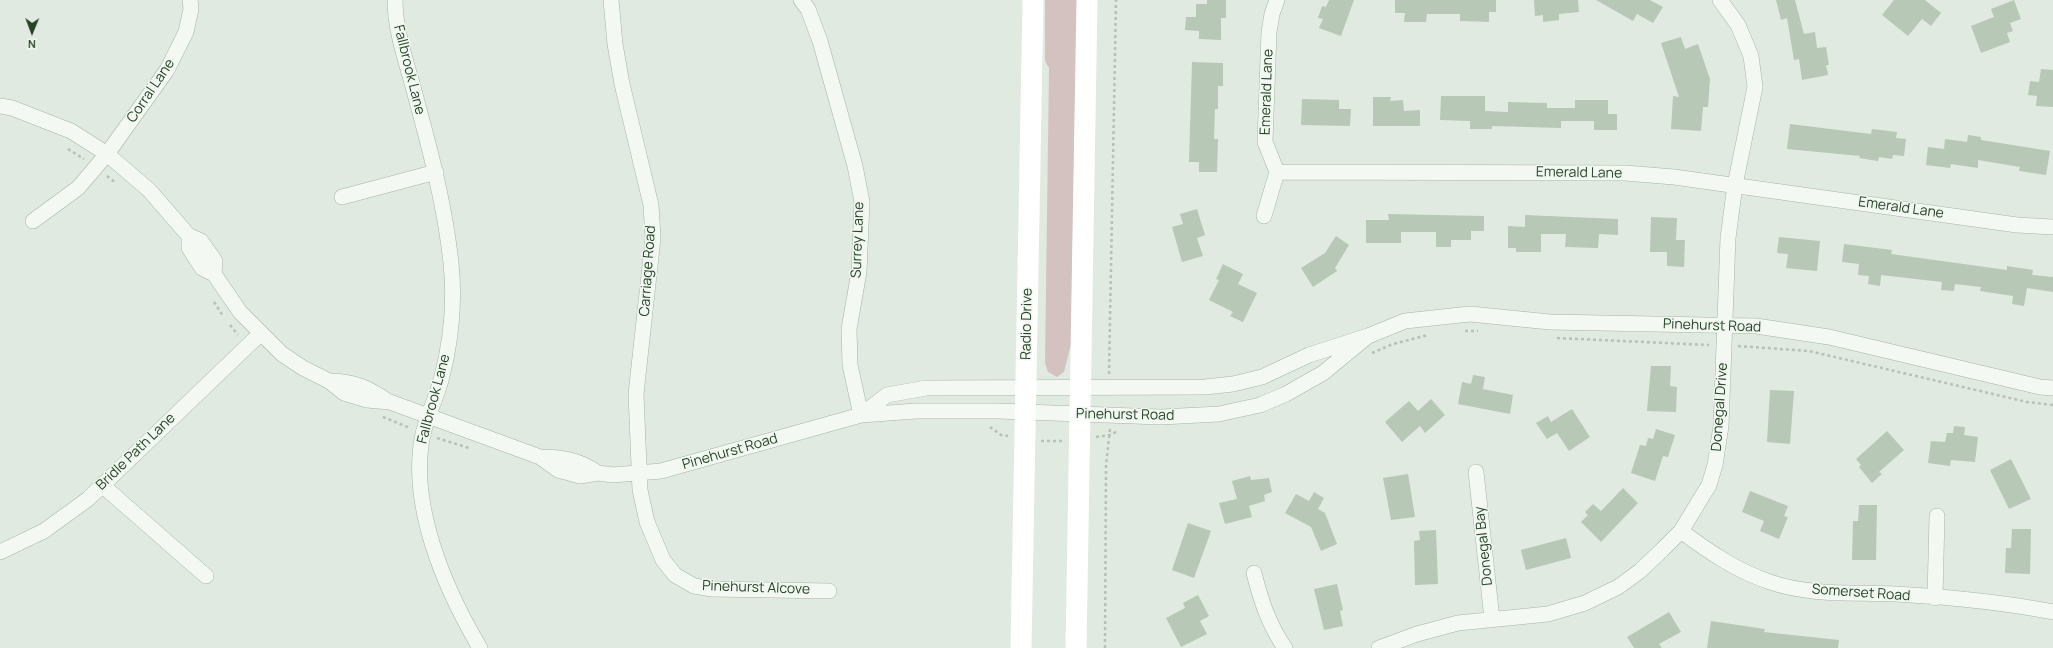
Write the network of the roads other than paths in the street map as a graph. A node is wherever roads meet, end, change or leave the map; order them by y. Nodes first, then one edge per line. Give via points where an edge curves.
1 (190, 0) edge
2 (395, 0) edge
3 (611, 0) edge
4 (801, 0) edge
5 (1033, 0) edge
6 (1087, 0) edge
7 (1277, 0) edge
8 (1720, 0) edge
9 (0, 106) edge
10 (107, 154) junction
11 (436, 172) junction
12 (1278, 172) junction
13 (1735, 185) junction
14 (342, 197) dead end
15 (1264, 216) dead end
16 (33, 221) dead end
17 (2053, 227) edge
18 (1724, 324) junction
19 (260, 334) junction
20 (1368, 336) junction
21 (1080, 386) junction
22 (1026, 388) junction
23 (2053, 388) edge
24 (1026, 412) junction
25 (1080, 414) junction
26 (861, 415) junction
27 (430, 417) junction
28 (1476, 472) dead end
29 (639, 473) junction
30 (102, 485) junction
31 (1937, 516) dead end
32 (1681, 531) junction
33 (0, 552) edge
34 (1254, 573) dead end
35 (206, 576) dead end
36 (829, 591) dead end
37 (1935, 598) junction
38 (2053, 612) edge
39 (1492, 619) junction
40 (480, 648) edge
41 (1021, 648) edge
42 (1076, 648) edge
43 (1285, 648) edge
44 (1379, 648) edge

1 - 10 street, Corral Lane via 191,9 186,32 167,70
2 - 11 street, Fallbrook Lane via 398,30
3 - 29 street, Carriage Road via 622,84 651,205 653,238 636,394
4 - 26 street, Surrey Lane via 808,9 820,41 855,166 862,202 859,272 849,329 850,364
5 - 22 main road, Radio Drive
6 - 21 main road
7 - 12 street, Emerald Lane via 1269,32 1266,142
8 - 13 street, Donegal Drive via 1738,25 1748,50 1754,87
9 - 10 street, Pinehurst Road via 12,108 71,131
10 - 16 street, Corral Lane via 78,188
10 - 19 street, Pinehurst Road via 149,190 189,236 201,241 215,262 214,274 240,312
11 - 14 street
11 - 27 street, Fallbrook Lane via 447,232 452,299 449,339
12 - 13 street, Emerald Lane via 1625,173
12 - 15 street
13 - 17 street, Emerald Lane via 2017,225
13 - 18 street, Donegal Drive via 1728,238
18 - 20 street, Pinehurst Road via 1550,322 1470,314 1405,321
18 - 23 street, Pinehurst Road via 1829,337
18 - 32 street, Donegal Drive via 1722,426 1715,465 1709,485
19 - 27 street, Pinehurst Road via 282,354 329,381 347,381 359,385 390,402
19 - 30 street, Bridle Path Lane
20 - 21 street, Pinehurst Road via 1309,355 1262,377 1233,384 1205,387
20 - 25 street, Pinehurst Road via 1323,373 1286,394 1246,409 1185,417
21 - 22 street, Pinehurst Road
21 - 25 main road
22 - 24 main road, Radio Drive
22 - 26 street, Pinehurst Road via 942,387 902,391 887,394
24 - 25 street, Pinehurst Road
24 - 26 street, Pinehurst Road via 930,410
24 - 41 main road, Radio Drive
25 - 42 main road
26 - 29 street, Pinehurst Road via 661,471
27 - 29 street, Pinehurst Road via 540,457 558,457 584,464 598,473
27 - 40 street, Fallbrook Lane via 423,433 419,466 423,502 435,554 453,599
28 - 39 street, Donegal Bay
29 - 36 street, Pinehurst Alcove via 640,490 648,522 664,560 675,575 694,586 712,589
30 - 33 street, Bridle Path Lane via 88,499 44,531
30 - 35 street
31 - 37 street
32 - 37 street, Somerset Road via 1736,568 1771,583 1821,592
32 - 39 street, Donegal Drive via 1640,571 1618,587 1585,603 1548,614
34 - 43 street via 1261,602 1273,631
37 - 38 street, Somerset Road via 2024,606
39 - 44 street, Donegal Drive via 1458,623

